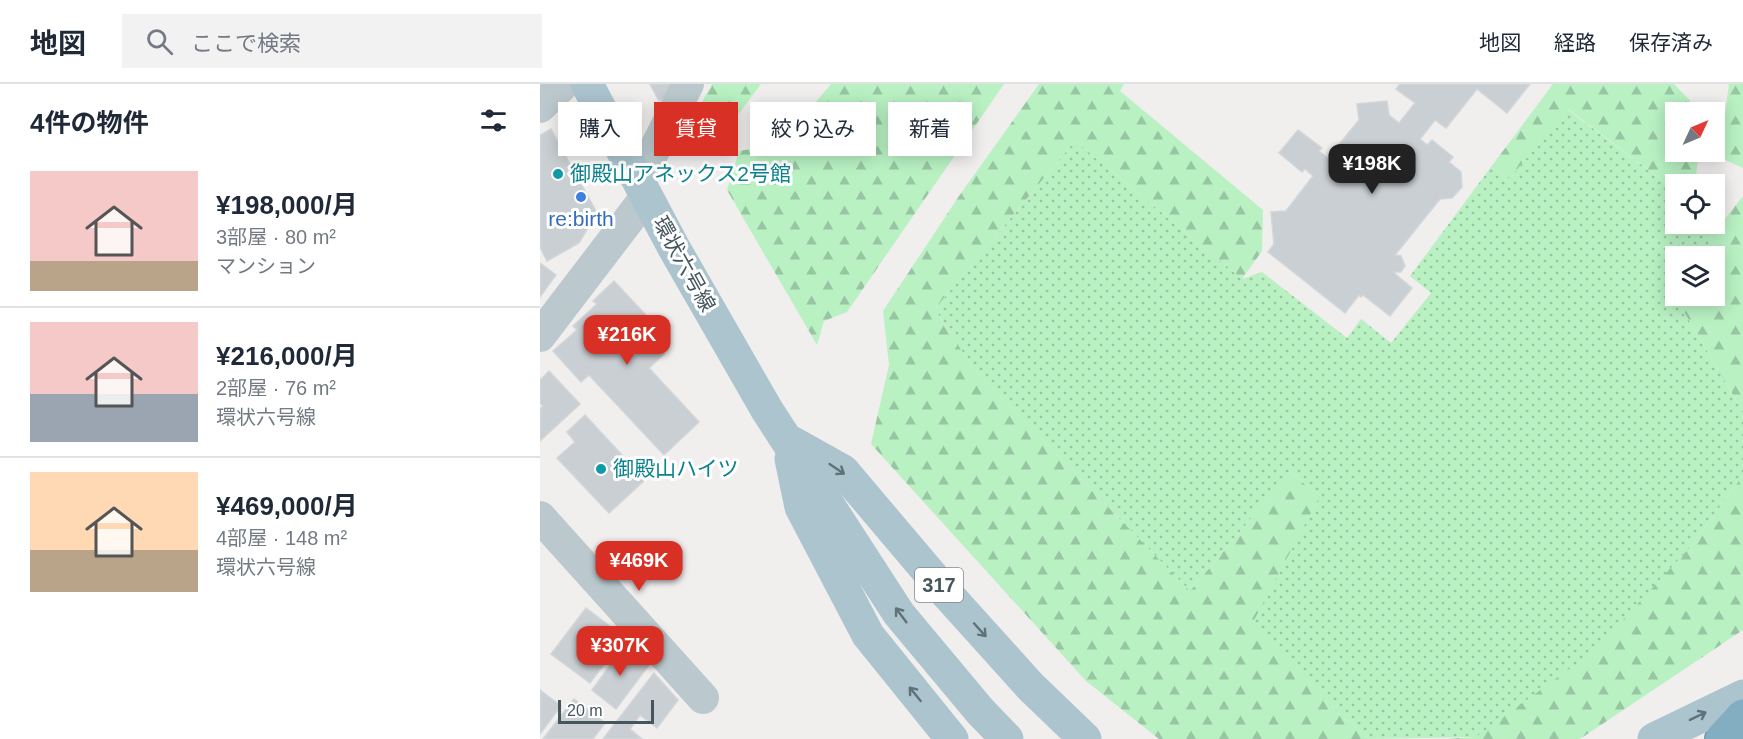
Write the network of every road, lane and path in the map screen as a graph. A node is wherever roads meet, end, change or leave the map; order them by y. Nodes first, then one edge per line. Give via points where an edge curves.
1 (564, 84) edge
2 (587, 84) edge
3 (688, 84) edge
4 (540, 107) edge
5 (643, 188) junction
6 (540, 336) edge
7 (787, 439) junction
8 (540, 517) edge
9 (1743, 696) edge
10 (703, 698) dead end
11 (1743, 716) edge
12 (952, 739) edge
13 (1007, 739) edge
14 (1085, 739) edge
15 (1654, 739) edge
16 (1722, 739) edge

1 - 4 street
2 - 5 main road, 環状六号線 / 317
3 - 5 street
5 - 6 street
5 - 7 main road, 環状六号線 / 317 via 735,356
12 -> 7 main road, 317 via 868,635 801,507
13 -> 7 main road, 317 via 899,614
7 -> 14 main road, 317 via 843,471 1031,687
8 - 10 street
15 -> 9 main road
11 - 16 highway

